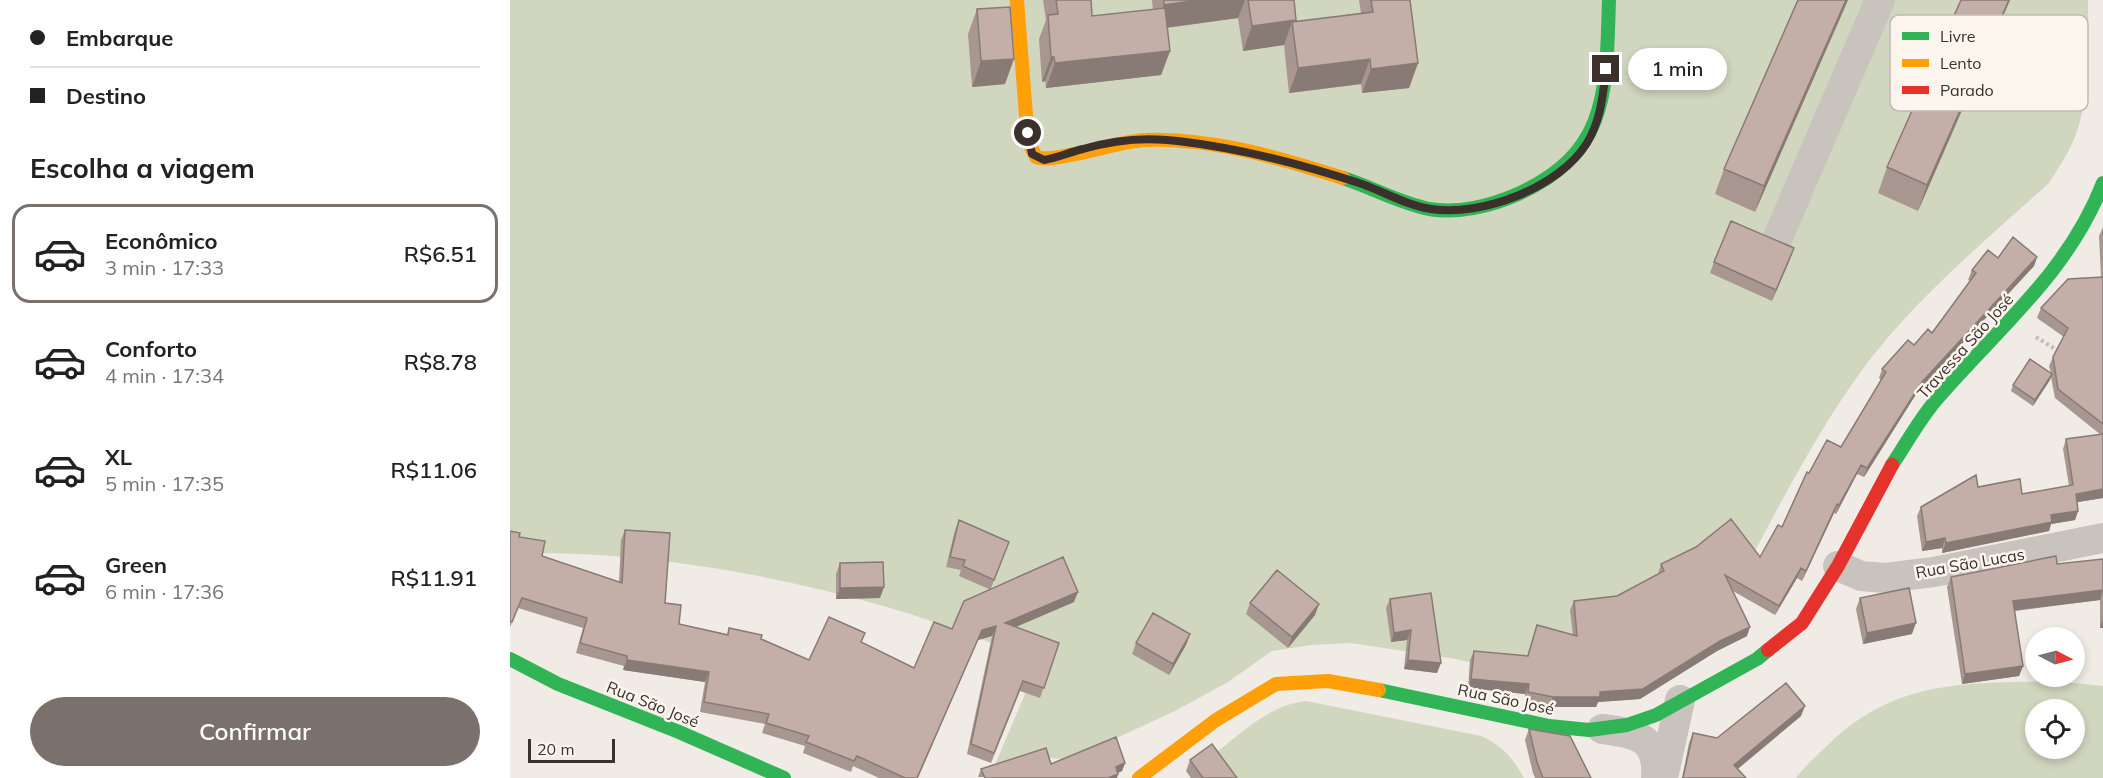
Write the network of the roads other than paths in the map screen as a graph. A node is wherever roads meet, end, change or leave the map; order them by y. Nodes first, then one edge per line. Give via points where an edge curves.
1 (1017, 0) edge
2 (1609, 0) edge
3 (1880, 0) edge
4 (2103, 183) edge
5 (1778, 237) dead end
6 (2103, 538) edge
7 (1838, 566) junction
8 (510, 659) edge
9 (1680, 700) junction
10 (1602, 729) junction
11 (784, 778) edge
12 (1139, 778) edge
13 (1656, 778) edge
14 (1663, 778) edge

1 - 2 street via 1028,141 1032,154 1039,159 1114,142 1177,141 1307,169 1361,184 1402,202 1444,210 1490,204 1518,195 1544,183 1578,155 1603,100
3 - 5 street
4 - 7 street, Travessa São José via 2076,240 2053,273 1934,402 1890,468
6 - 7 street, Rua São Lucas via 1885,578 1861,576
7 - 9 street, Rua São José via 1802,623 1757,659
8 - 11 street, Rua São José via 558,684
9 - 10 street, Rua São José via 1649,718
9 - 14 street
10 - 12 street, Rua São José via 1559,728 1328,681 1292,682 1276,684 1256,694
10 - 13 street via 1634,734 1649,744

